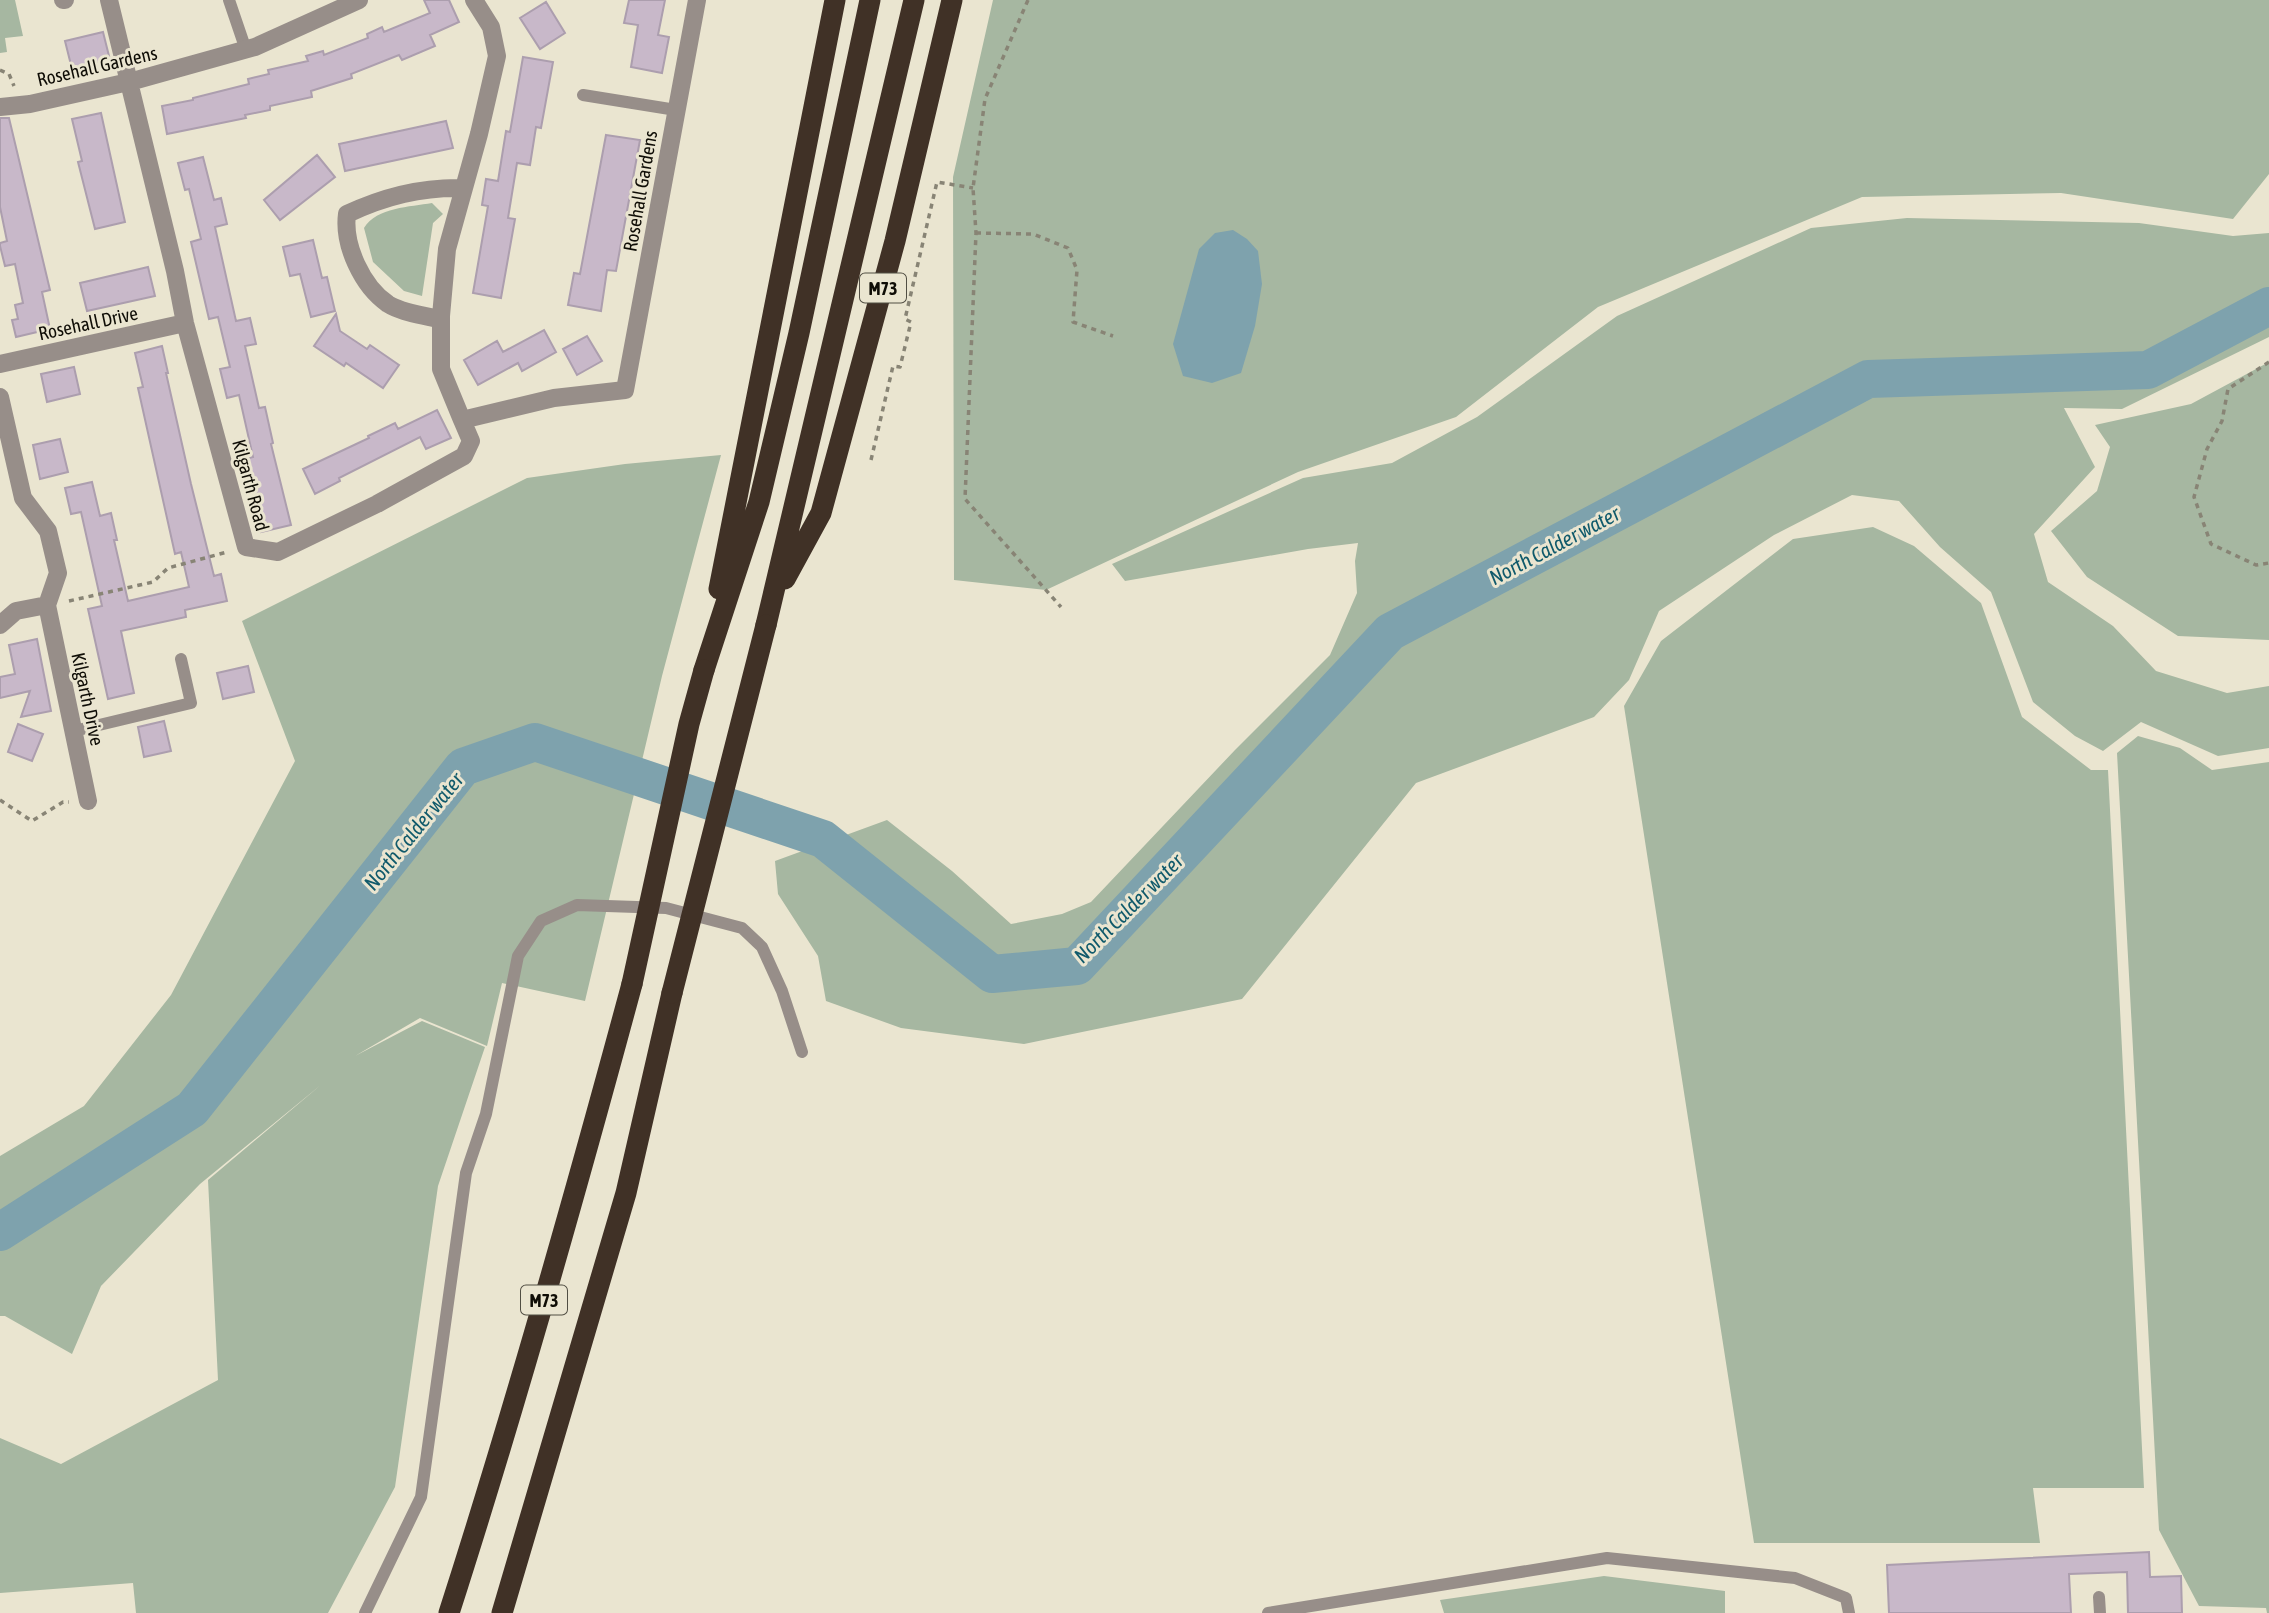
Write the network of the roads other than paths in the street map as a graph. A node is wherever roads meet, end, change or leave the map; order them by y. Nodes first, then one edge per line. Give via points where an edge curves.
1 (109, 0) edge
2 (229, 0) edge
3 (359, 0) edge
4 (474, 0) edge
5 (697, 0) edge
6 (835, 0) edge
7 (864, 0) edge
8 (870, 0) edge
9 (914, 0) edge
10 (952, 0) edge
11 (246, 50) junction
12 (129, 82) junction
13 (853, 82) junction
14 (583, 95) dead end
15 (0, 107) edge
16 (676, 110) junction
17 (463, 188) junction
18 (441, 320) junction
19 (185, 323) junction
20 (0, 364) edge
21 (0, 397) edge
22 (462, 420) junction
23 (731, 562) junction
24 (786, 568) junction
25 (49, 602) junction
26 (0, 625) edge
27 (181, 659) dead end
28 (74, 731) junction
29 (89, 801) road end
30 (802, 1052) dead end
31 (2099, 1597) dead end
32 (365, 1613) edge
33 (449, 1613) edge
34 (502, 1613) edge
35 (1268, 1613) edge
36 (1849, 1613) edge
37 (2100, 1613) edge

1 - 12 street, Kilgarth Road
2 - 11 lane
3 - 11 street, Rosehall Gardens
4 - 17 street, Kilgarth Road via 491,27 497,57
5 - 16 street, Rosehall Gardens
6 - 23 highway
7 - 13 highway
8 - 13 highway
9 - 24 highway, M73
10 - 24 highway, M73 via 895,241 821,513
11 - 12 street, Rosehall Gardens
12 - 15 street, Rosehall Gardens
12 - 19 street, Kilgarth Road
13 - 23 highway via 759,502
14 - 16 lane
16 - 22 street, Rosehall Gardens via 625,390 554,398
17 - 18 street, Kilgarth Road via 447,248
17 - 18 street via 414,190 347,214 345,228 369,287 390,306
18 - 22 street, Kilgarth Road via 441,369
19 - 20 street, Rosehall Drive
19 - 22 street, Kilgarth Road via 246,547 278,552 377,505 464,456 471,441
21 - 25 street, Kilgarth Drive via 23,498 48,531 58,573
23 - 33 highway, M73, bridge via 689,724 632,984 590,1141
24 - 34 highway, M73, bridge via 774,599 672,993 626,1193
25 - 26 street via 16,611
25 - 28 street, Kilgarth Drive
27 - 28 lane via 191,703
28 - 29 street, Kilgarth Drive
30 - 32 lane via 762,947 742,928 666,908 640,907 577,905 541,921 518,956 486,1114 466,1173 421,1497
31 - 37 lane
35 - 36 lane via 1606,1558 1795,1578 1846,1598

